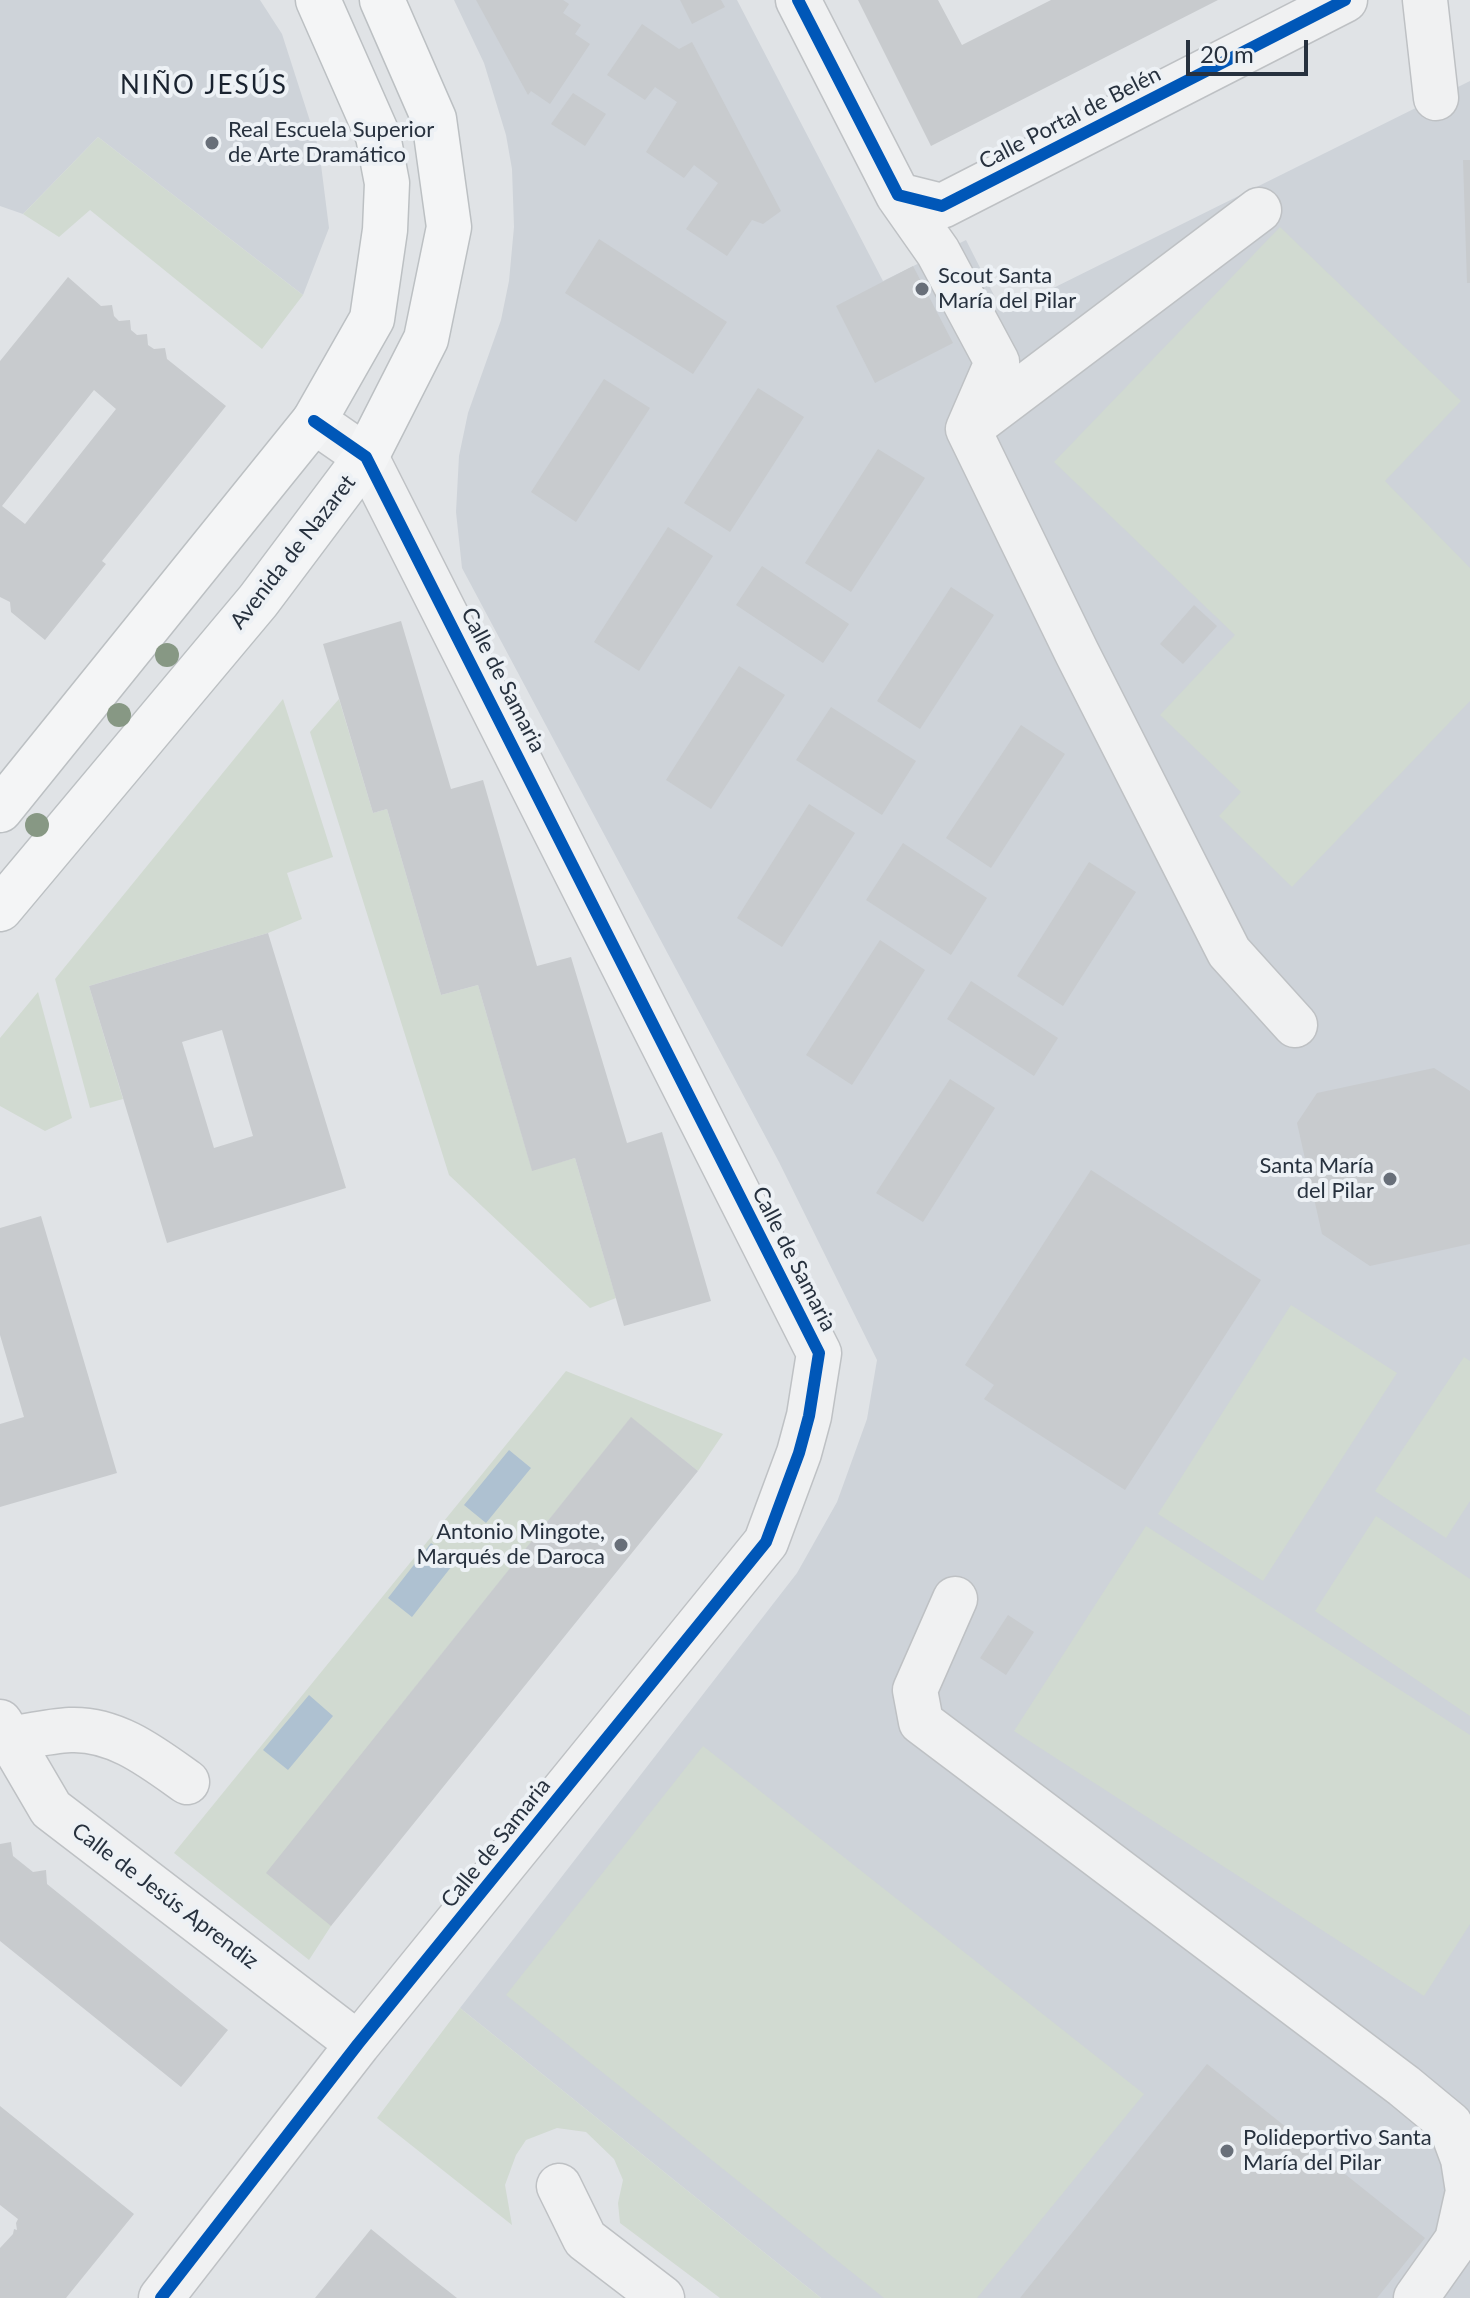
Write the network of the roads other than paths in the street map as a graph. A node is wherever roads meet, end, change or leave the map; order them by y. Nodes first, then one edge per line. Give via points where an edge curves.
1 (318, 0) edge
2 (382, 0) edge
3 (798, 0) edge
4 (1345, 0) edge
5 (1425, 0) edge
6 (1436, 98) dead end
7 (898, 195) junction
8 (1259, 210) dead end
9 (314, 421) junction
10 (968, 429) junction
11 (366, 457) junction
12 (0, 810) edge
13 (0, 909) edge
14 (1295, 1025) dead end
15 (955, 1599) dead end
16 (5, 1731) edge
17 (187, 1782) dead end
18 (358, 2044) junction
19 (559, 2186) dead end
20 (161, 2298) edge
21 (662, 2298) edge
22 (1416, 2298) edge

1 - 9 main road via 378,136 387,183 372,319
2 - 11 main road, Avenida de Nazaret via 434,119 449,227 426,339
3 - 7 street
4 - 7 street, Calle Portal de Belén via 942,206
5 - 6 street
7 - 10 street via 938,252 997,362
8 - 10 street
9 - 11 street, Calle de Samaria
9 - 12 main road
10 - 14 street via 1229,952
11 - 13 main road, Avenida de Nazaret via 258,601
11 - 18 street, Calle de Samaria via 819,1353 799,1453 766,1542
15 - 22 street via 915,1690 921,1722 1450,2124 1468,2191 1457,2240
16 - 17 street via 72,1729 107,1735 139,1748
16 - 18 street, Calle de Jesús Aprendiz via 51,1809
18 - 20 street, Calle de Samaria
19 - 21 street via 585,2239

